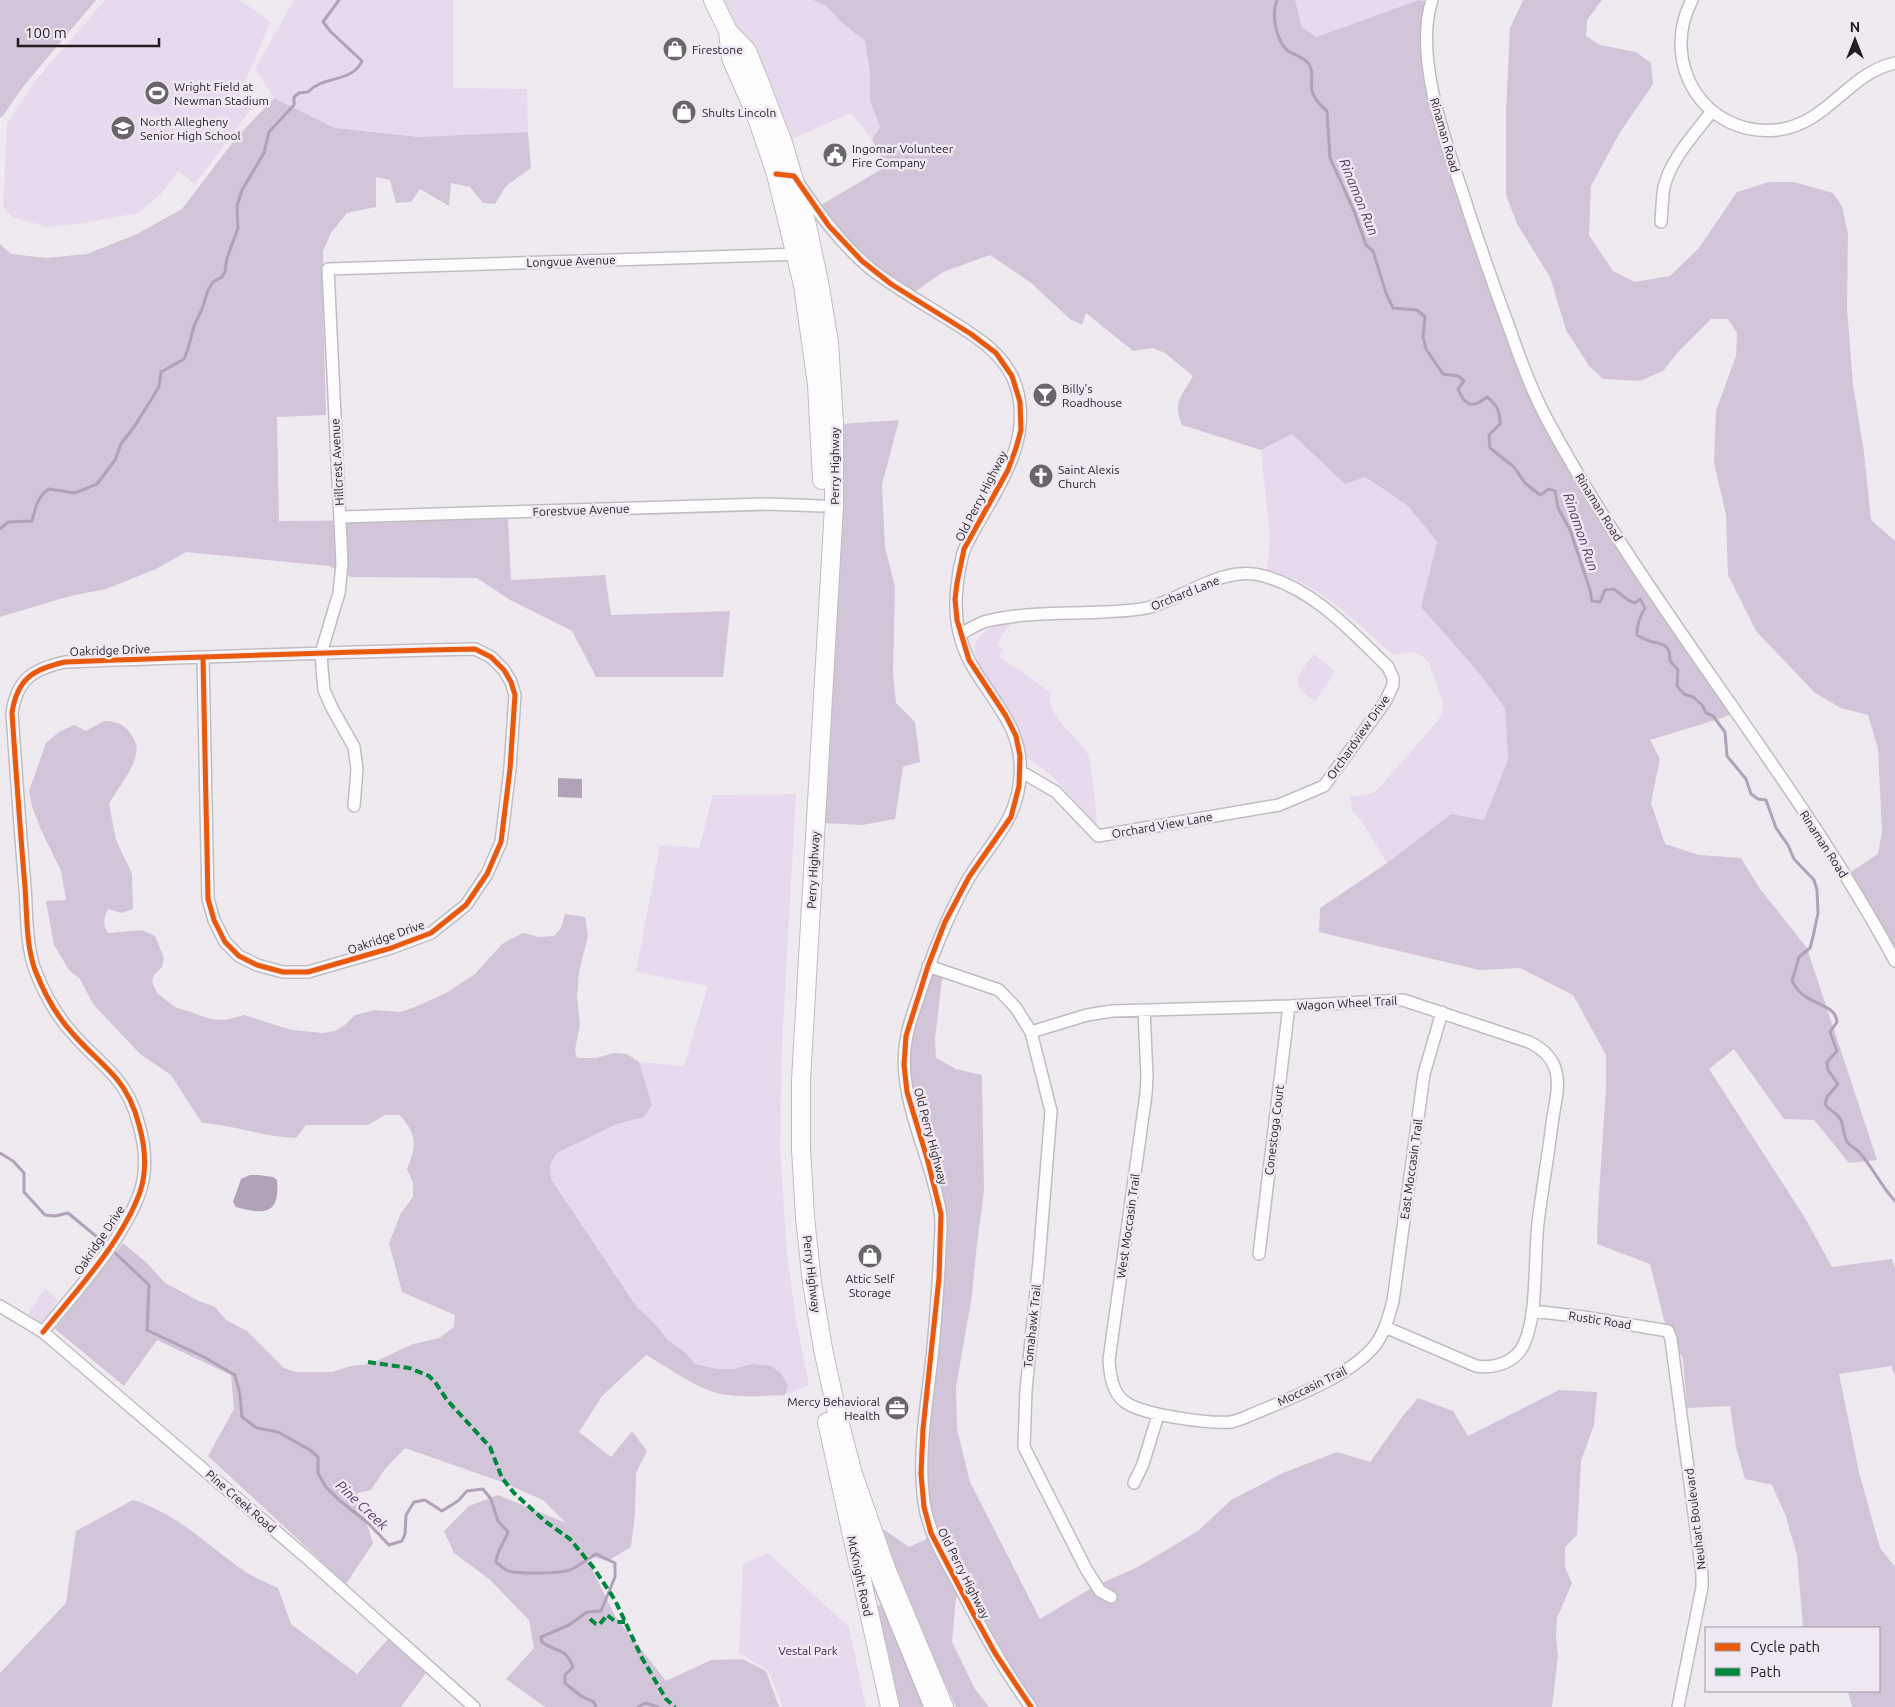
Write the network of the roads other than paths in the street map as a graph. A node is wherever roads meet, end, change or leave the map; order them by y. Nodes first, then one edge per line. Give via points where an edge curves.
1 (713, 0) edge
2 (1432, 0) edge
3 (1692, 0) edge
4 (728, 31) junction
5 (1895, 63) edge
6 (1712, 111) junction
7 (776, 174) junction
8 (794, 176) junction
9 (1661, 222) dead end
10 (805, 253) junction
11 (328, 269) joint
12 (822, 506) junction
13 (340, 517) junction
14 (960, 634) junction
15 (1362, 641) joint
16 (321, 653) junction
17 (203, 657) junction
18 (1020, 771) junction
19 (1324, 786) joint
20 (354, 806) dead end
21 (1895, 961) edge
22 (928, 966) junction
23 (1289, 1006) junction
24 (1144, 1010) junction
25 (1442, 1012) junction
26 (1031, 1032) junction
27 (1259, 1254) dead end
28 (0, 1306) edge
29 (1532, 1312) junction
30 (1385, 1328) junction
31 (1668, 1331) joint
32 (43, 1332) junction
33 (1158, 1415) junction
34 (832, 1444) junction
35 (1134, 1482) dead end
36 (1111, 1598) dead end
37 (474, 1707) edge
38 (890, 1707) edge
39 (932, 1707) edge
40 (944, 1707) edge
41 (1031, 1707) edge
42 (1678, 1707) edge

1 - 4 highway, Perry Highway
2 - 21 street, Rinaman Road via 1426,46 1435,99 1494,289 1548,423 1601,513 1813,826
3 - 6 street via 1682,30 1681,62 1694,92
4 - 7 highway, Perry Highway via 731,58 756,115
4 - 8 highway, Perry Highway via 746,51 771,109
5 - 6 street via 1872,72 1815,116 1791,127 1749,129
6 - 9 street via 1679,155 1667,179
7 - 8 street
7 - 10 highway, Perry Highway
8 - 10 highway, Perry Highway
8 - 14 street, Old Perry Highway via 829,226 862,261 891,284 989,347 1002,360 1015,384 1021,412 1019,439 1008,470 964,549 956,599
10 - 11 street, Longvue Avenue
10 - 12 highway, Perry Highway via 822,458
10 - 40 highway, Perry Highway via 825,315 834,424 834,483 801,1080 806,1225 823,1348 853,1474 885,1564
11 - 13 street, Hillcrest Avenue
12 - 13 street, Forestvue Avenue via 768,504
12 - 34 highway, Perry Highway via 788,1114 790,1182 800,1285
13 - 16 street, Hillcrest Avenue via 342,564 339,592
14 - 15 street, Orchard Lane via 985,621 1016,616 1145,608 1172,600 1213,580 1250,573 1291,587 1320,604
14 - 18 street, Old Perry Highway via 969,660 1016,736
15 - 19 street, Orchardview Drive via 1388,667 1393,685 1385,702
16 - 17 street, Oakridge Drive
16 - 17 street, Oakridge Drive via 475,649 492,657 504,670 515,695 507,806 501,842 487,874 466,905 431,933 308,972 283,972 239,956 225,942 214,920 208,899
16 - 20 street via 324,690 354,747
17 - 32 street, Oakridge Drive via 65,662 44,666 20,685 14,700 12,713 18,802 34,967 56,1012 118,1080 128,1096 144,1150 140,1191 128,1220
18 - 19 street, Orchard View Lane via 1056,792 1098,836 1280,805
18 - 22 street, Old Perry Highway via 1010,818 969,878 945,922
22 - 26 street via 999,990 1016,1008
22 - 41 street, Old Perry Highway via 906,1036 904,1065 907,1092 941,1214 939,1278 923,1429 921,1474 924,1507 931,1533 973,1613
23 - 24 street, Wagon Wheel Trail
23 - 25 street, Wagon Wheel Trail via 1403,1000
23 - 27 street, Conestoga Court
24 - 26 street, Wagon Wheel Trail via 1098,1012
24 - 33 street, West Moccasin Trail via 1146,1094 1109,1360 1116,1392 1124,1402
25 - 29 street, Wagon Wheel Trail via 1535,1045 1555,1067 1556,1087 1538,1222
25 - 30 street, East Moccasin Trail via 1424,1074 1393,1301
26 - 36 street, Tomahawk Trail via 1051,1111 1026,1390 1024,1447 1086,1569 1100,1591
28 - 32 street, Pine Creek Road
29 - 30 street, Wagon Wheel Trail via 1524,1345 1508,1361 1492,1367 1476,1366
29 - 31 street, Rustic Road
30 - 33 street, Moccasin Trail via 1376,1343 1352,1368 1246,1418 1217,1422
31 - 42 street, Neuhart Boulevard via 1702,1574
32 - 37 street, Pine Creek Road via 308,1558
33 - 35 street
34 - 38 highway, McKnight Road
34 - 39 main road, Perry Highway via 870,1554

